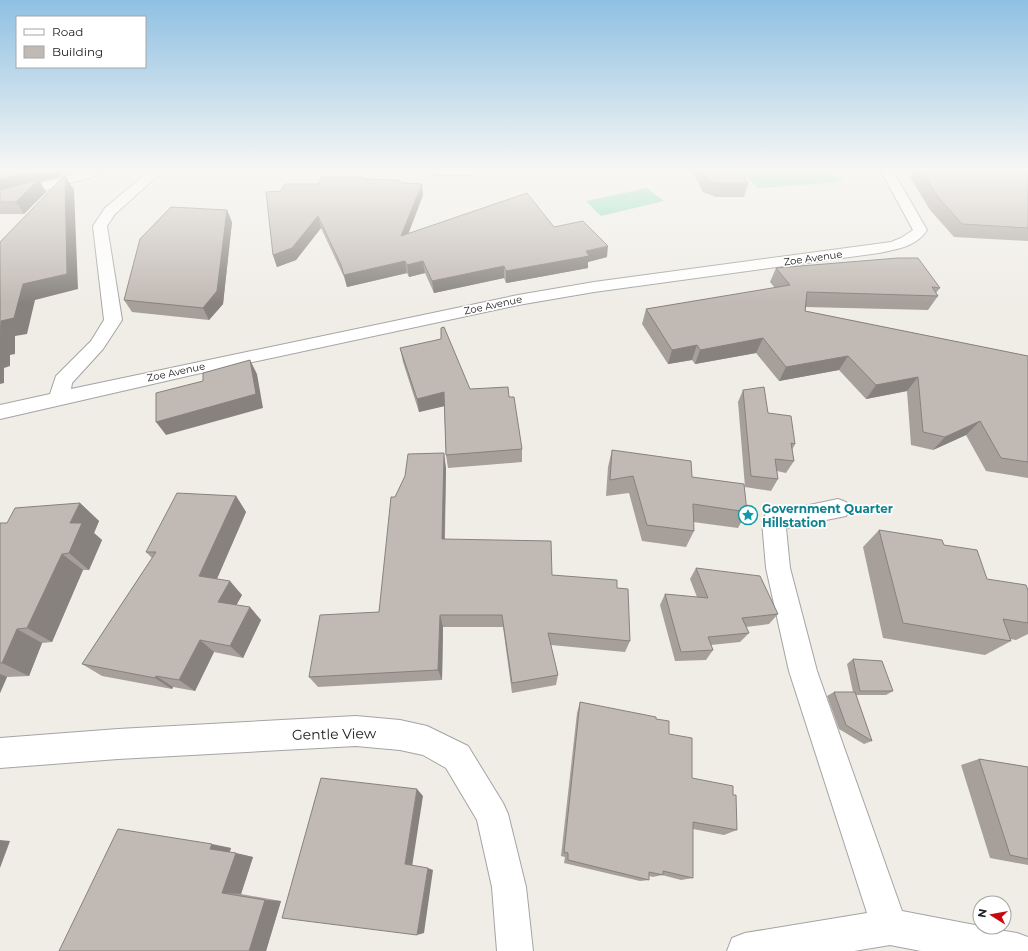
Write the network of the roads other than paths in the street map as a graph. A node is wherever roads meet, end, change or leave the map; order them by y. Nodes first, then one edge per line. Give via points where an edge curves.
1 (107, 215) edge
2 (912, 215) edge
3 (59, 398) junction
4 (0, 412) edge
5 (838, 509) dead end
6 (0, 753) edge
7 (890, 927) junction
8 (515, 951) edge
9 (746, 951) edge
10 (1017, 951) edge

1 - 3 street via 100,226 113,320 97,345 63,381
2 - 3 street, Zoe Avenue via 920,230 914,238 872,250 594,287 518,300
3 - 4 street, Zoe Avenue
5 - 7 street via 774,521 778,568 803,671
6 - 8 street, Gentle View via 356,731 400,735 426,741 457,757 492,814 509,887
7 - 9 street
7 - 10 street

